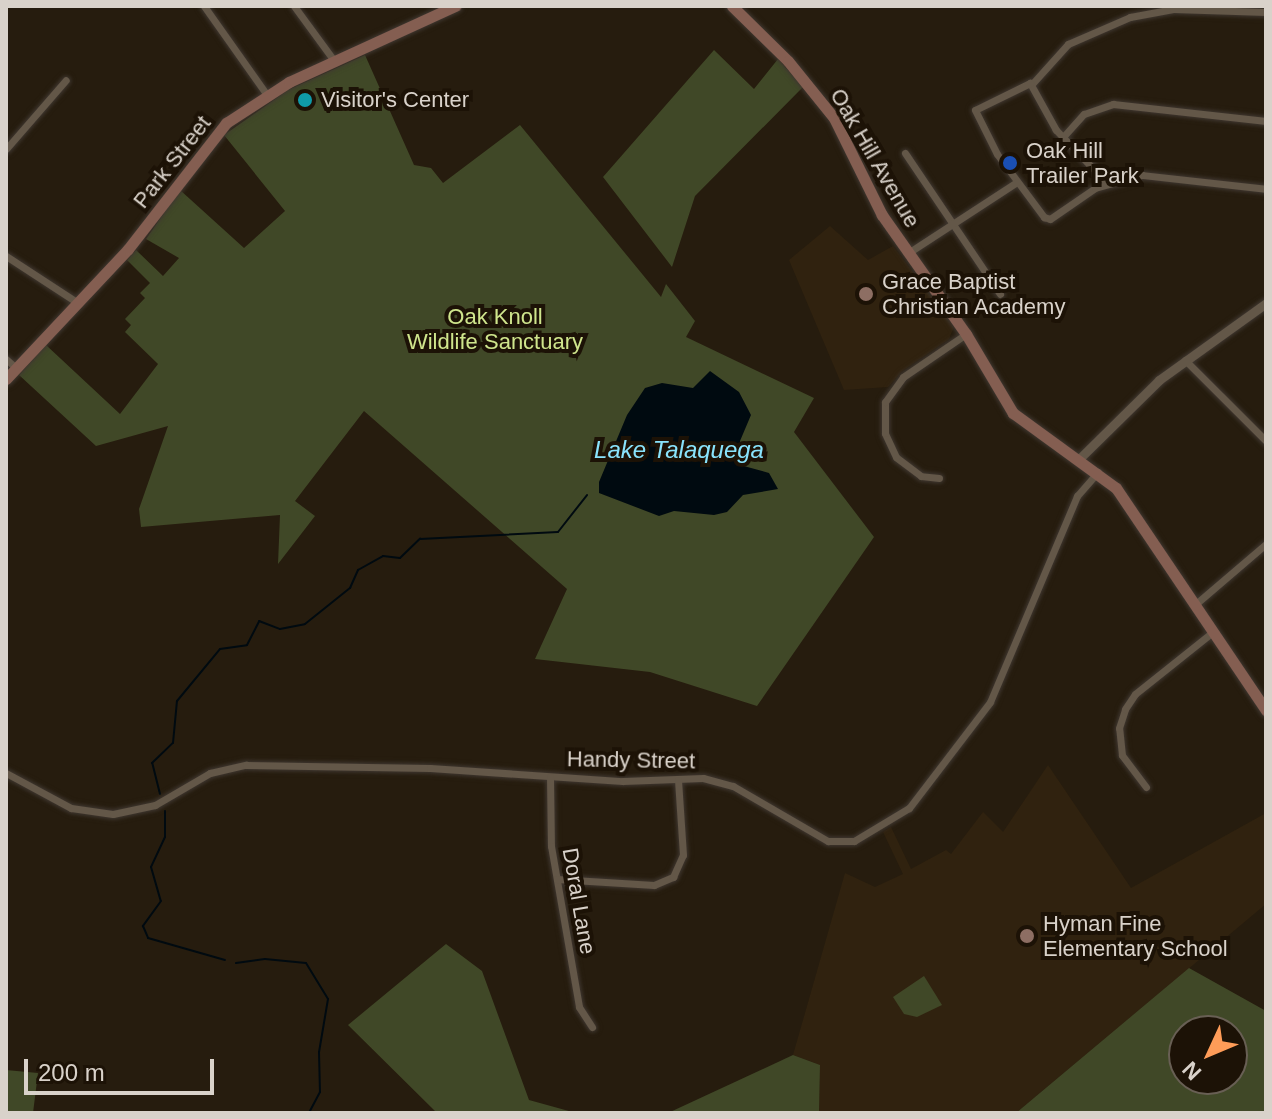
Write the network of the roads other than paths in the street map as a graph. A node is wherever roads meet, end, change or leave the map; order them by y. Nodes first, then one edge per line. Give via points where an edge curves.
1 (204, 6) edge
2 (294, 6) edge
3 (455, 6) edge
4 (732, 6) edge
5 (1266, 12) edge
6 (335, 62) junction
7 (66, 80) dead end
8 (1032, 84) junction
9 (267, 95) junction
10 (1266, 121) edge
11 (1063, 137) junction
12 (6, 149) edge
13 (905, 153) dead end
14 (1017, 182) junction
15 (1107, 183) junction
16 (1266, 189) edge
17 (954, 223) junction
18 (908, 253) junction
19 (6, 256) edge
20 (1000, 294) dead end
21 (78, 303) junction
22 (1266, 303) edge
23 (966, 334) junction
24 (6, 359) edge
25 (1185, 360) junction
26 (16, 368) junction
27 (6, 379) edge
28 (1266, 441) edge
29 (1079, 459) junction
30 (1098, 472) junction
31 (939, 478) dead end
32 (1266, 544) edge
33 (1198, 602) junction
34 (1216, 630) junction
35 (1266, 710) edge
36 (6, 773) edge
37 (550, 777) junction
38 (678, 780) junction
39 (1146, 787) dead end
40 (557, 879) junction
41 (592, 1027) dead end

1 - 9 street
2 - 6 street
3 - 6 main road, Park Street
4 - 18 main road, Oak Hill Avenue via 819,97
5 - 8 street via 1153,11 1090,31 1061,49
6 - 9 main road, Park Street
7 - 12 street
8 - 11 street
8 - 14 street via 975,110
9 - 21 main road, Park Street via 213,136 145,229
10 - 11 street via 1113,104 1084,114
11 - 15 street
13 - 17 street
14 - 15 street via 1050,219
14 - 17 street
15 - 16 street via 1160,175
17 - 18 street
17 - 20 street
18 - 23 main road, Oak Hill Avenue
19 - 21 street
21 - 26 main road, Park Street
22 - 25 street
23 - 29 main road, Oak Hill Avenue via 1013,413 1044,440
23 - 31 street via 903,377 885,402 885,433 896,457 921,476
24 - 26 street
25 - 28 street
25 - 29 street
26 - 27 main road, Park Street
29 - 30 main road, Oak Hill Avenue
30 - 33 main road, Oak Hill Avenue via 1128,502
30 - 38 street, Handy Street via 1077,496 998,689 935,776 894,820 854,841 828,841 717,780
32 - 33 street
33 - 34 main road, Oak Hill Avenue
34 - 35 main road, Oak Hill Avenue
34 - 39 street via 1135,694 1125,709 1119,728 1122,755
36 - 37 street, Handy Street via 71,808 113,814 155,805 210,773 246,765 430,768
37 - 38 street, Handy Street
37 - 40 street, Doral Lane via 546,818
38 - 40 street via 683,855 673,877 654,885
40 - 41 street, Doral Lane via 579,1007

